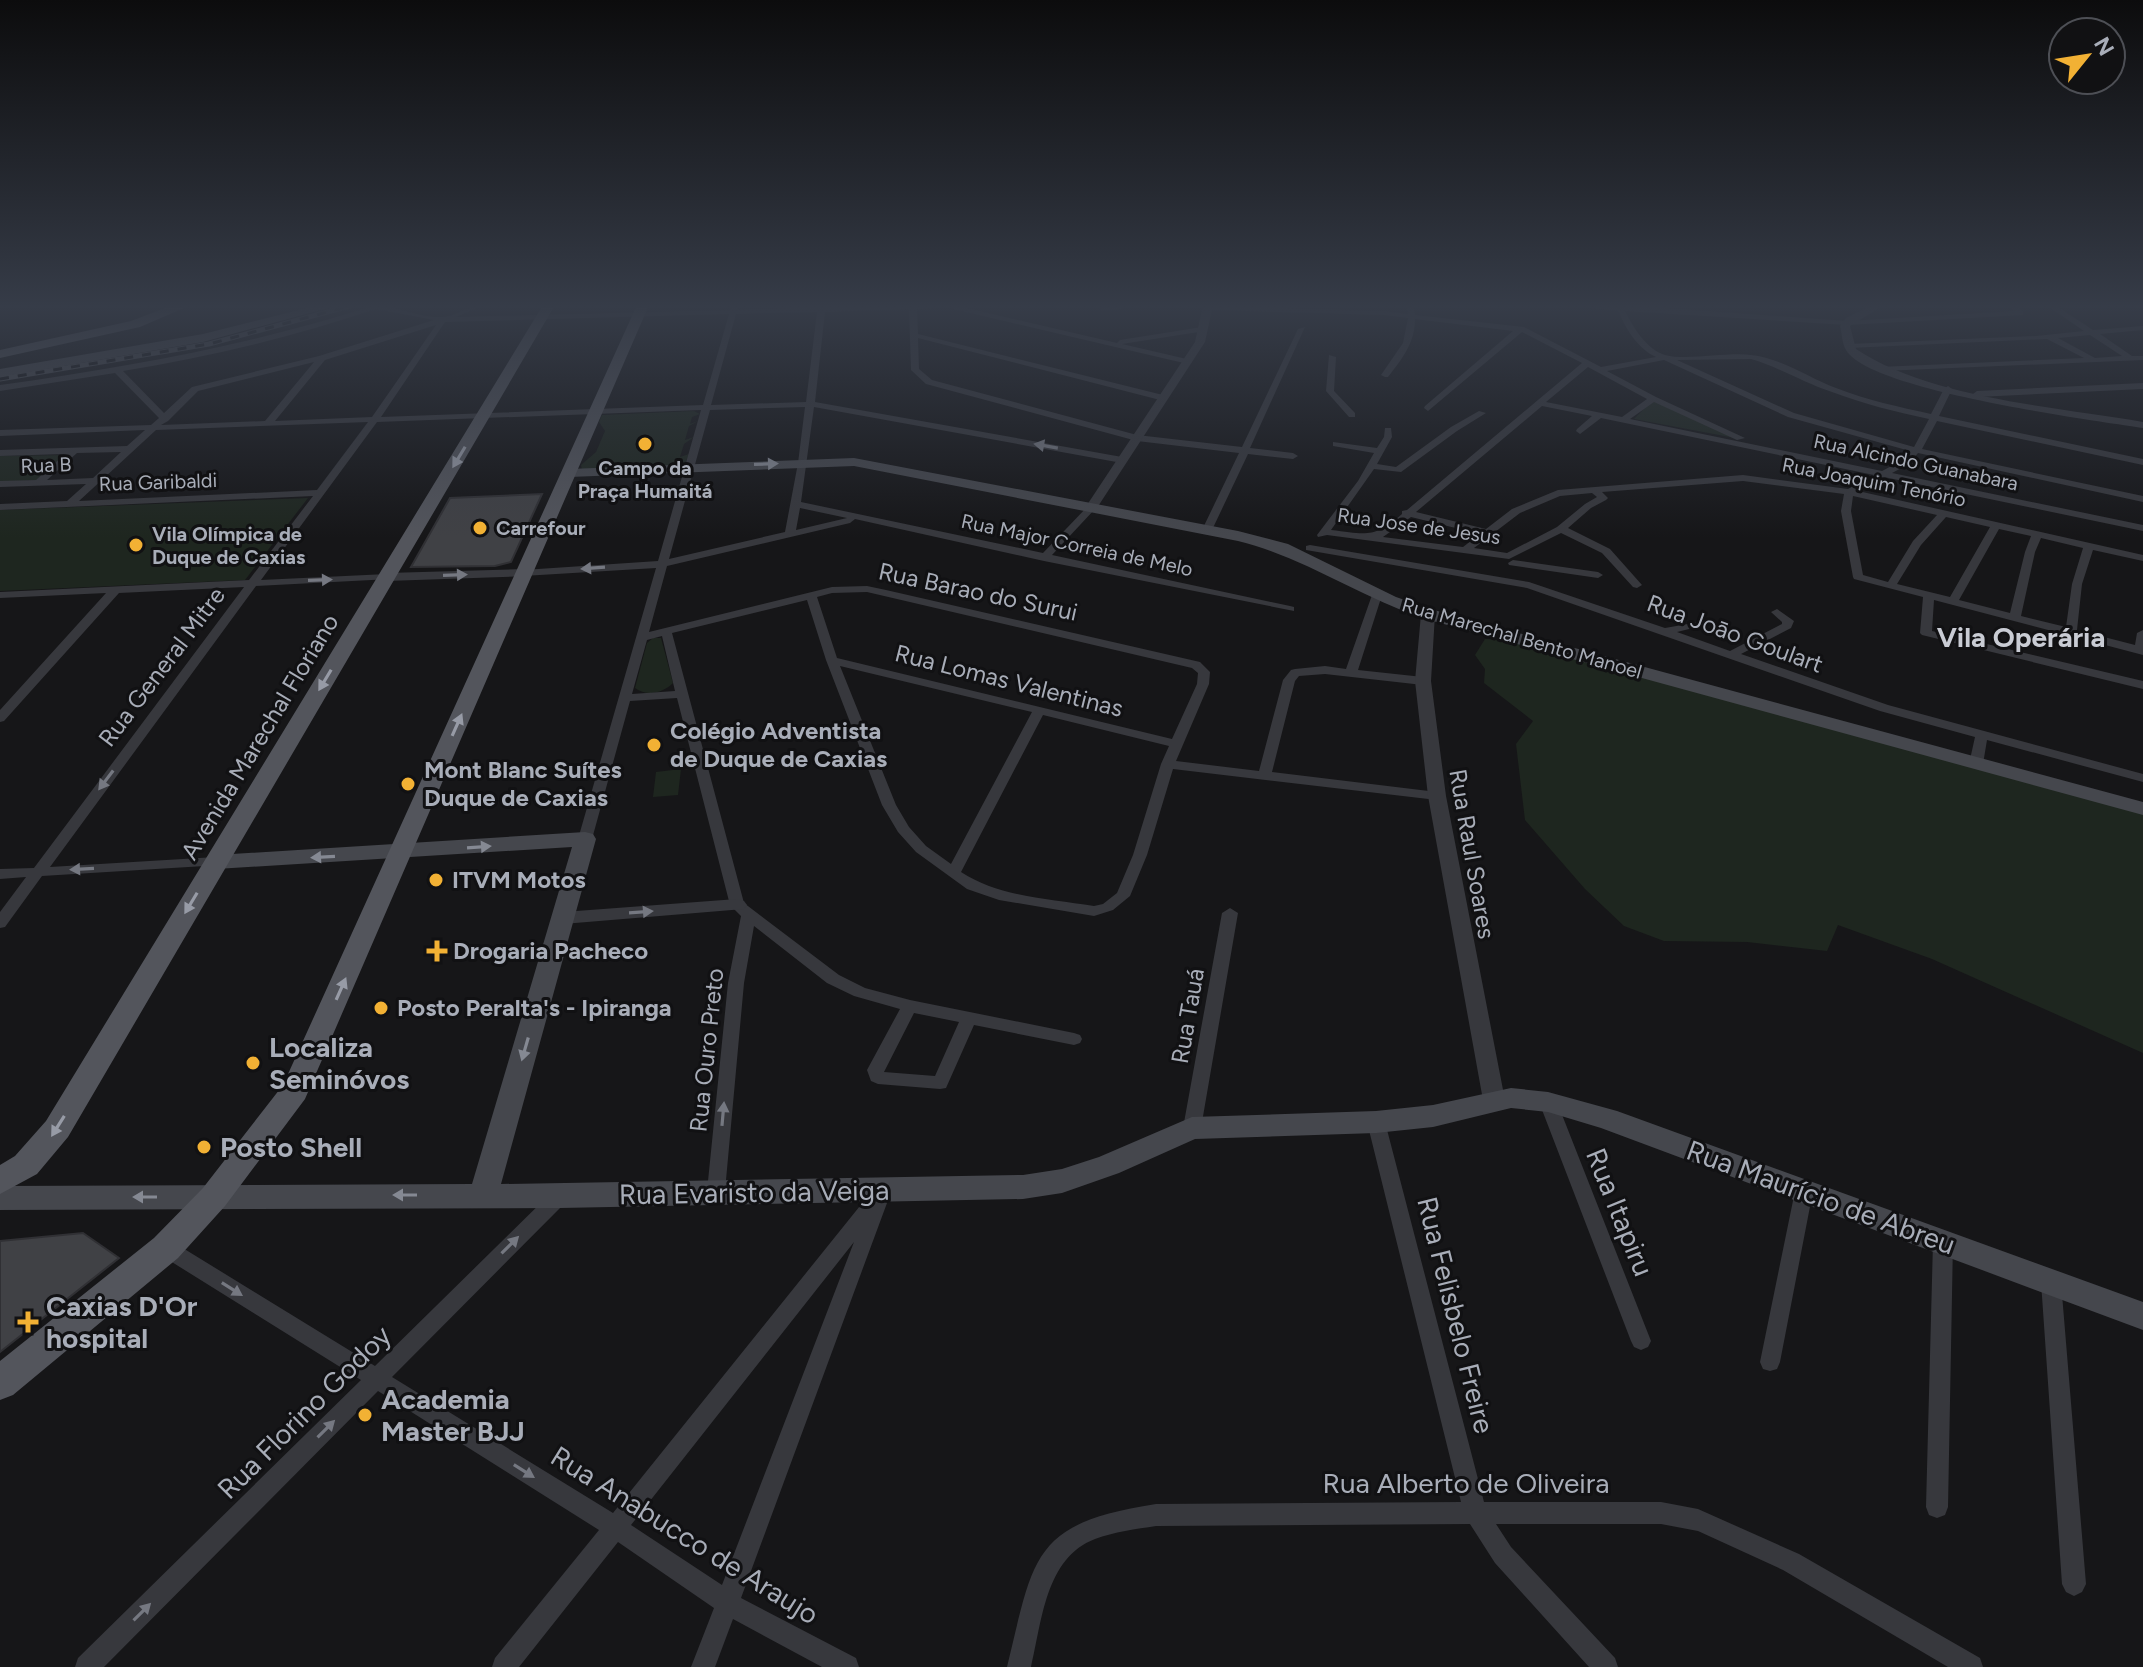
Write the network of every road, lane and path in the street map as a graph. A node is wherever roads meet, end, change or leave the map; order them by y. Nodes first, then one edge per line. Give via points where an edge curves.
1 (34, 383) edge
2 (128, 383) edge
3 (220, 383) edge
4 (301, 383) edge
5 (400, 383) edge
6 (503, 383) edge
7 (609, 383) edge
8 (714, 383) edge
9 (812, 383) edge
10 (932, 383) edge
11 (1104, 383) edge
12 (1174, 383) edge
13 (1277, 383) edge
14 (1330, 383) edge
15 (1458, 383) edge
16 (1564, 383) edge
17 (1623, 383) edge
18 (1718, 383) edge
19 (1817, 383) edge
20 (1928, 383) edge
21 (2143, 386) edge
22 (0, 388) edge
23 (1948, 389) junction
24 (1977, 394) junction
25 (1164, 398) junction
26 (1653, 399) junction
27 (1540, 403) junction
28 (810, 404) junction
29 (707, 407) junction
30 (1428, 408) dead end
31 (596, 412) junction
32 (1482, 413) dead end
33 (1352, 415) dead end
34 (484, 416) junction
35 (1598, 416) junction
36 (375, 419) junction
37 (1933, 419) junction
38 (1622, 421) junction
39 (161, 423) junction
40 (267, 424) junction
41 (2143, 425) edge
42 (98, 429) junction
43 (1388, 430) dead end
44 (47, 431) junction
45 (1580, 431) dead end
46 (0, 433) edge
47 (1137, 438) junction
48 (1336, 444) dead end
49 (1760, 446) junction
50 (127, 449) junction
51 (74, 450) junction
52 (1916, 450) junction
53 (1246, 451) junction
54 (1379, 451) junction
55 (0, 453) edge
56 (21, 453) junction
57 (1293, 456) dead end
58 (1122, 460) junction
59 (2143, 462) edge
60 (803, 463) junction
61 (1370, 466) junction
62 (688, 468) junction
63 (569, 473) junction
64 (1887, 475) junction
65 (93, 481) junction
66 (32, 483) junction
67 (0, 484) edge
68 (1593, 489) junction
69 (1849, 492) junction
70 (318, 493) junction
71 (2143, 499) edge
72 (70, 504) junction
73 (796, 504) junction
74 (0, 507) edge
75 (1091, 508) junction
76 (1406, 513) junction
77 (1943, 514) junction
78 (855, 519) junction
79 (1995, 526) junction
80 (2143, 528) edge
81 (1561, 529) junction
82 (1207, 530) junction
83 (1325, 532) junction
84 (1486, 532) junction
85 (790, 534) junction
86 (2037, 535) junction
87 (1373, 538) junction
88 (2089, 546) junction
89 (1467, 549) junction
90 (1303, 551) junction
91 (1044, 558) junction
92 (2143, 558) edge
93 (1511, 560) junction
94 (662, 564) junction
95 (523, 573) junction
96 (1598, 575) dead end
97 (387, 577) junction
98 (1510, 580) junction
99 (253, 583) junction
100 (1892, 584) junction
101 (1637, 585) dead end
102 (116, 589) junction
103 (811, 594) junction
104 (1929, 594) junction
105 (0, 595) edge
106 (1377, 595) junction
107 (1953, 601) junction
108 (1290, 609) dead end
109 (1777, 612) dead end
110 (1428, 614) junction
111 (2015, 617) junction
112 (1701, 623) dead end
113 (666, 631) junction
114 (1664, 632) junction
115 (2071, 632) junction
116 (2143, 633) edge
117 (640, 638) junction
118 (2142, 650) edge
119 (1729, 656) junction
120 (832, 660) junction
121 (1351, 673) junction
122 (1423, 681) junction
123 (2143, 685) edge
124 (683, 694) junction
125 (627, 698) junction
126 (1038, 712) junction
127 (0, 718) edge
128 (1982, 734) junction
129 (1176, 744) junction
130 (1168, 764) junction
131 (1976, 764) junction
132 (1265, 775) junction
133 (2143, 778) edge
134 (1437, 796) junction
135 (2143, 809) edge
136 (585, 839) junction
137 (401, 853) junction
138 (216, 862) junction
139 (38, 872) junction
140 (953, 873) junction
141 (0, 874) edge
142 (743, 909) junction
143 (1230, 913) dead end
144 (563, 918) junction
145 (0, 923) edge
146 (910, 1006) junction
147 (969, 1018) junction
148 (1074, 1039) dead end
149 (1494, 1100) junction
150 (1548, 1102) junction
151 (1376, 1122) junction
152 (1192, 1128) junction
153 (0, 1181) edge
154 (716, 1191) junction
155 (883, 1191) junction
156 (1804, 1191) junction
157 (483, 1195) junction
158 (560, 1196) junction
159 (214, 1197) junction
160 (0, 1198) edge
161 (1943, 1242) junction
162 (166, 1248) junction
163 (2051, 1282) junction
164 (2143, 1316) edge
165 (1641, 1341) dead end
166 (1770, 1362) dead end
167 (376, 1380) junction
168 (0, 1383) edge
169 (1937, 1507) dead end
170 (1475, 1512) junction
171 (615, 1527) junction
172 (2074, 1584) dead end
173 (729, 1604) junction
174 (87, 1667) edge
175 (504, 1667) edge
176 (703, 1667) edge
177 (847, 1667) edge
178 (1019, 1667) edge
179 (1606, 1667) edge
180 (1971, 1667) edge

1 - 22 street
2 - 39 street
3 - 39 street via 199,388
4 - 40 street
5 - 36 street, Rua General Mitre
6 - 34 main road, Avenida Marechal Floriano
7 - 31 main road
8 - 29 street
9 - 28 street
10 - 47 street
11 - 25 street
12 - 25 street
13 - 53 street
14 - 33 street via 1330,391
15 - 30 street
16 - 27 street
17 - 26 street
18 - 52 street via 1791,415
19 - 37 street
20 - 23 street
21 - 24 street
23 - 24 street
23 - 37 street
24 - 41 street
25 - 47 street
26 - 38 street
26 - 49 street
27 - 35 street, Rua Alcindo Guanabara
27 - 76 street
28 - 29 street
58 -> 28 street
28 - 60 street
29 - 31 street
29 - 62 street
31 - 34 street
31 - 63 main road
32 - 61 street via 1398,470
34 - 36 street
34 -> 97 main road, Avenida Marechal Floriano
35 - 38 street, Rua Alcindo Guanabara
35 - 45 street
36 - 40 street
36 - 70 street, Rua General Mitre
37 - 52 street
37 - 59 street
38 - 49 street, Rua Alcindo Guanabara
39 - 40 street
39 - 42 street
39 - 50 street
42 - 44 street
42 - 51 street
43 - 54 street
44 - 46 street
44 - 56 street
47 - 53 street
47 - 58 street
48 - 54 street
49 - 64 street, Rua Alcindo Guanabara
50 - 51 street
50 - 65 street
51 - 56 street
51 - 66 street
52 - 64 street
52 - 71 street
53 - 57 street
53 - 82 street
54 - 61 street
55 - 56 street
58 - 75 street
62 -> 60 main road, Rua Marechal Bento Manoel
60 - 73 street
60 - 75 main road, Rua Marechal Bento Manoel via 865,464
61 - 83 street
62 - 63 main road, Rua Marechal Bento Manoel
62 - 94 street
63 - 95 main road
64 - 69 street
64 - 80 street, Rua Alcindo Guanabara
65 - 66 street, Rua B
65 - 72 street
66 - 67 street, Rua B
66 - 74 street
68 - 69 street, Rua Joaquim Tenório via 1743,478
68 - 81 street via 1603,498
68 - 84 street, Rua Joaquim Tenório via 1544,497
69 - 77 street, Rua Joaquim Tenório
69 - 100 street via 1846,511 1858,577
70 - 72 street, Rua Garibaldi
70 - 99 street, Rua General Mitre
72 - 74 street, Rua Garibaldi
73 - 78 street, Rua Major Correia de Melo
73 - 85 street
75 - 82 main road, Rua Marechal Bento Manoel
75 - 91 street
76 - 84 street, Rua Jose de Jesus
76 - 87 street
77 - 79 street, Rua Joaquim Tenório
77 - 100 street
78 - 85 street, Rua Major Correia de Melo
78 - 91 street, Rua Major Correia de Melo
79 - 86 street, Rua Joaquim Tenório
79 - 107 street
81 - 93 street
81 - 101 street via 1606,551
82 - 90 main road, Rua Marechal Bento Manoel
83 - 87 street, Rua Jose de Jesus
83 - 90 street
84 - 89 street, Rua Joaquim Tenório
85 - 94 street, Rua Major Correia de Melo
86 - 88 street, Rua Joaquim Tenório
86 - 111 street
87 - 89 street, Rua Jose de Jesus
88 - 92 street, Rua Joaquim Tenório
88 - 115 street
89 - 93 street, Rua Jose de Jesus
90 - 98 street, Rua Joāo Goulart
90 - 106 main road, Rua Marechal Bento Manoel
91 - 108 street, Rua Major Correia de Melo
93 - 96 street, Rua Jose de Jesus
93 - 98 street
94 -> 95 street, Rua Major Correia de Melo
94 - 117 street
97 -> 95 street, Rua Major Correia de Melo
137 -> 95 main road
99 -> 97 street, Rua Major Correia de Melo
97 -> 138 main road, Avenida Marechal Floriano
98 - 114 street, Rua Joāo Goulart
99 - 102 street, Rua Major Correia de Melo
99 -> 139 street, Rua General Mitre
100 - 104 street
102 - 105 street, Rua Major Correia de Melo
102 - 127 street
103 - 113 street, Rua Barao do Surui
103 - 120 street
103 - 129 street, Rua Barao do Surui via 867,589 1188,661 1204,672 1203,684
104 - 107 street
104 - 123 street via 1926,633
106 - 110 main road, Rua Marechal Bento Manoel
106 - 121 street
107 - 111 street
109 - 119 street via 1787,626
110 - 122 street, Rua Raul Soares
110 - 131 main road, Rua Marechal Bento Manoel
111 - 115 street
112 - 114 street
113 - 117 street, Rua Barao do Surui
113 - 124 street
114 - 119 street, Rua Joāo Goulart
115 - 118 street
116 - 118 street
117 - 125 street
119 - 128 street, Rua Joāo Goulart via 1884,708
120 - 126 street, Rua Lomas Valentinas
120 - 140 street via 889,805 921,849
121 - 122 street
121 - 132 street via 1311,670 1292,675
122 - 134 street, Rua Raul Soares
124 - 125 street
124 - 142 street
125 - 136 street
126 - 129 street, Rua Lomas Valentinas
126 - 140 street
128 - 131 street
128 - 133 street, Rua Joāo Goulart
129 - 130 street
130 - 132 street
130 - 140 street via 1133,874 1123,896 1108,907 1080,910 999,895
131 - 135 main road, Rua Marechal Bento Manoel
132 - 134 street
134 - 149 street, Rua Raul Soares
137 -> 136 main road
136 - 144 main road
137 -> 138 main road
159 -> 137 main road via 295,1091
138 -> 139 street
138 -> 153 main road, Avenida Marechal Floriano via 57,1129 26,1165
139 - 141 street
139 - 145 street, Rua General Mitre
144 -> 142 street
142 - 146 street via 833,979
154 -> 142 street, Rua Ouro Preto
143 - 152 street, Rua Tauá
144 -> 157 main road
146 - 147 street
146 - 147 street via 881,1056 877,1076 940,1083
147 - 148 street
149 - 150 main road, Rua Maurício de Abreu
149 - 151 main road, Rua Evaristo da Veiga via 1433,1116
150 - 156 main road, Rua Maurício de Abreu
150 - 165 street, Rua Itapiru
151 - 152 main road, Rua Evaristo da Veiga
151 - 170 street, Rua Felisbelo Freire
152 - 155 main road, Rua Evaristo da Veiga via 1062,1181
154 - 155 main road, Rua Evaristo da Veiga
154 - 158 main road, Rua Evaristo da Veiga
155 - 171 street
155 - 173 street
156 - 161 main road, Rua Maurício de Abreu
156 - 166 street
157 - 158 main road, Rua Evaristo da Veiga
157 -> 159 main road, Rua Evaristo da Veiga
167 -> 158 street, Rua Florino Godoy
159 -> 160 main road, Rua Evaristo da Veiga
159 - 162 main road
161 - 163 main road, Rua Maurício de Abreu
161 - 169 street
162 -> 167 street, Rua Anabucco de Araujo
162 - 168 main road
163 - 164 main road, Rua Maurício de Abreu
163 - 172 street
167 -> 171 street, Rua Anabucco de Araujo
174 -> 167 street, Rua Florino Godoy
170 - 178 street, Rua Alberto de Oliveira via 1156,1515 1089,1528 1053,1555 1039,1582
170 - 179 street, Rua Felisbelo Freire via 1503,1555
170 - 180 street, Rua Alberto de Oliveira via 1661,1513 1698,1520 1791,1562
171 - 173 street, Rua Anabucco de Araujo
171 - 175 street
173 - 176 street
173 - 177 street, Rua Anabucco de Araujo

